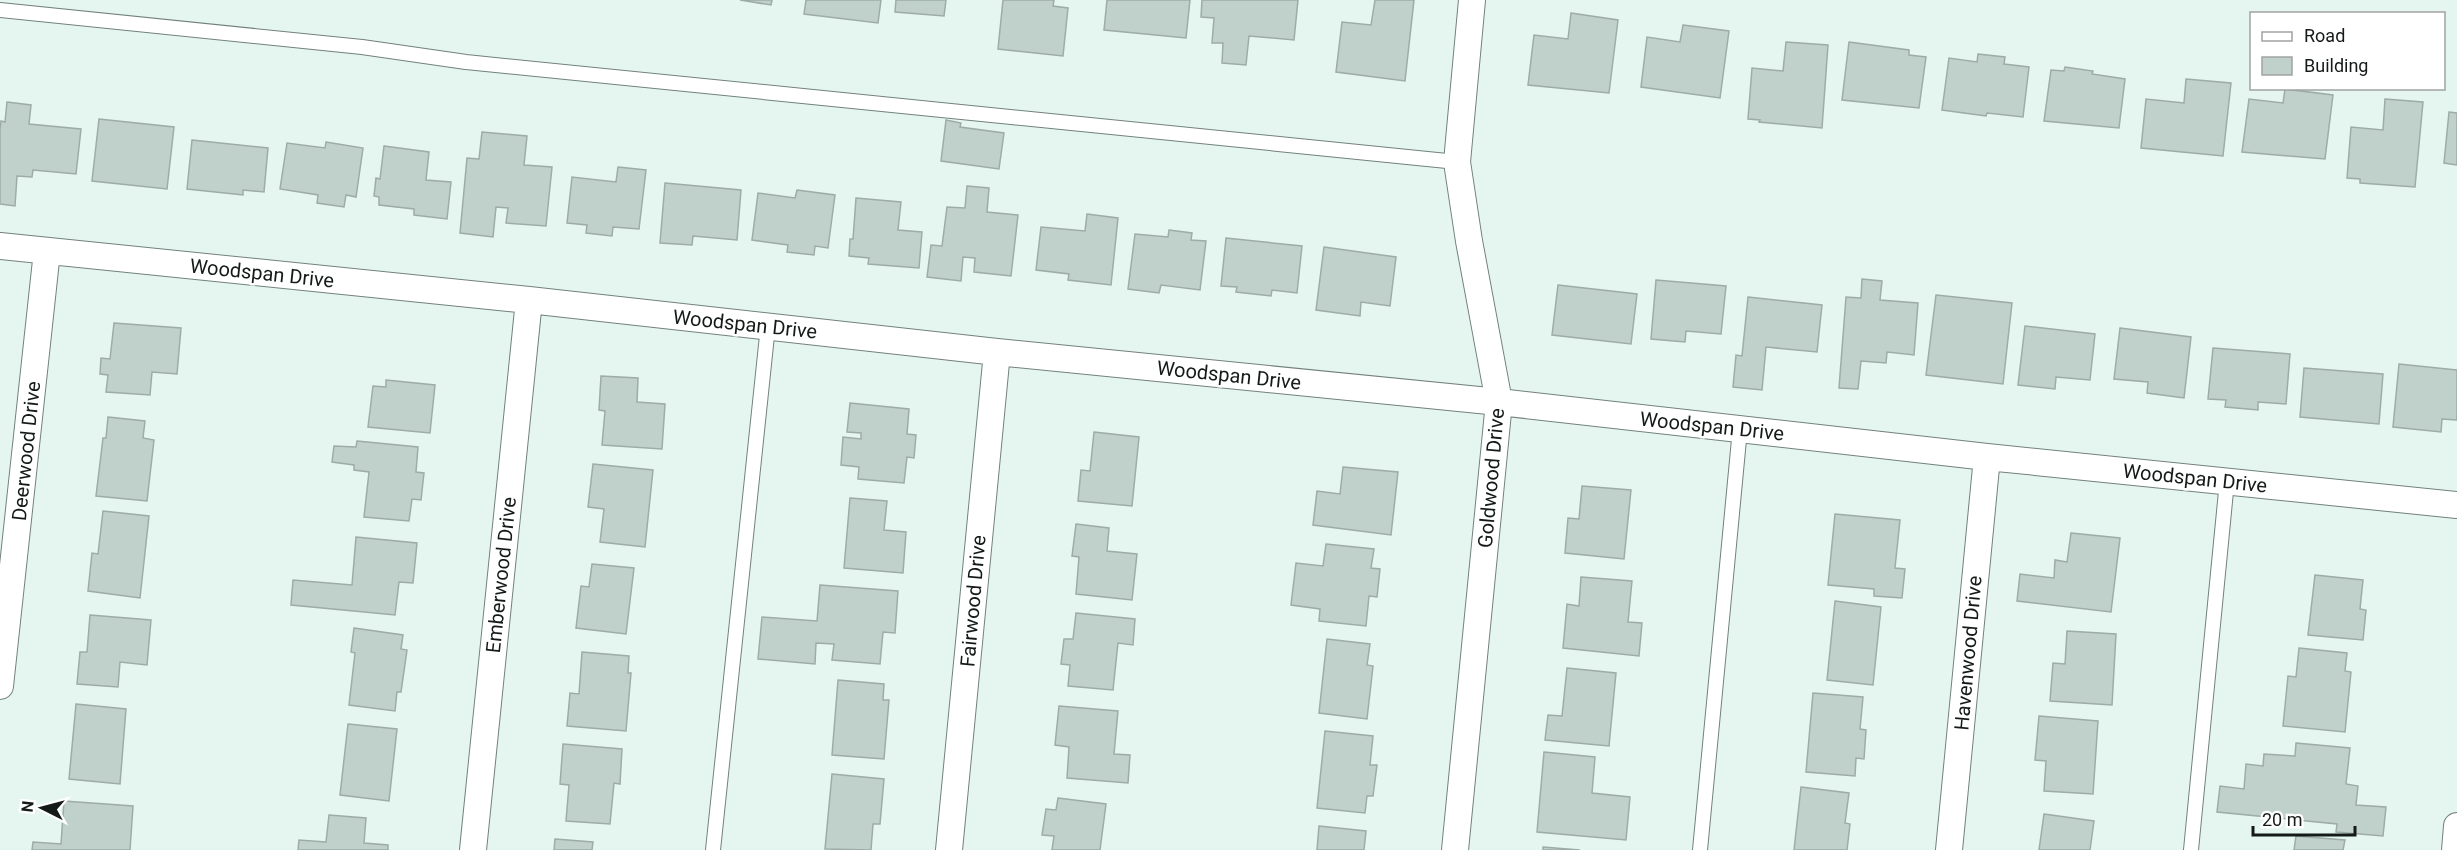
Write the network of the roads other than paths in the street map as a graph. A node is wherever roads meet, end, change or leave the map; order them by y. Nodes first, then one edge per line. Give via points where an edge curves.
1 (1472, 0) edge
2 (0, 10) edge
3 (1457, 162) junction
4 (0, 246) edge
5 (47, 251) junction
6 (529, 300) junction
7 (768, 326) junction
8 (997, 352) junction
9 (1499, 402) junction
10 (1740, 429) junction
11 (1987, 457) junction
12 (2227, 481) junction
13 (2457, 505) edge
14 (0, 686) edge
15 (2457, 826) edge
16 (473, 850) edge
17 (713, 850) edge
18 (950, 850) edge
19 (1455, 850) edge
20 (1700, 850) edge
21 (1949, 850) edge
22 (2191, 850) edge
23 (2455, 850) edge

1 - 3 street, Goldwood Drive
2 - 3 lane via 362,47 466,62
3 - 9 street, Goldwood Drive
4 - 5 street, Woodspan Drive
5 - 6 street, Woodspan Drive
5 - 14 street, Deerwood Drive
6 - 7 street, Woodspan Drive
6 - 16 street, Emberwood Drive
7 - 8 street, Woodspan Drive
7 - 17 lane
8 - 9 street, Woodspan Drive
8 - 18 street, Fairwood Drive
9 - 10 street, Woodspan Drive
9 - 19 street, Goldwood Drive
10 - 11 street, Woodspan Drive
10 - 20 lane
11 - 12 street, Woodspan Drive
11 - 21 street, Havenwood Drive
12 - 13 street, Woodspan Drive
12 - 22 lane
15 - 23 street

